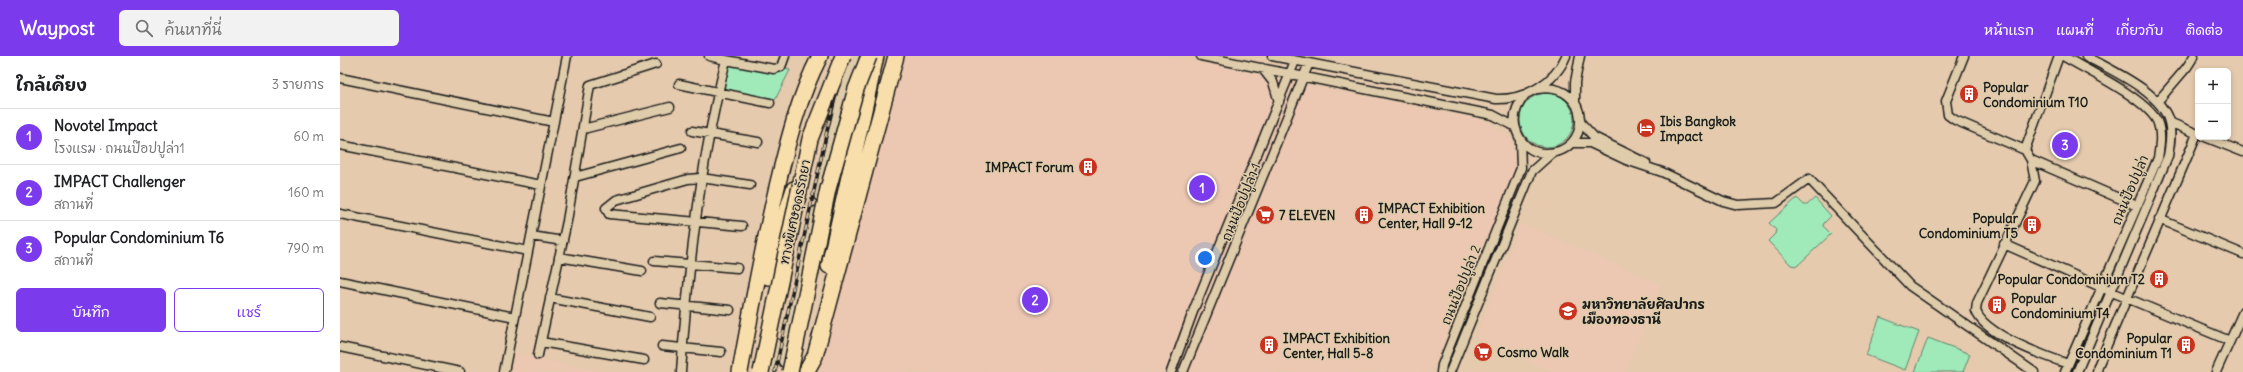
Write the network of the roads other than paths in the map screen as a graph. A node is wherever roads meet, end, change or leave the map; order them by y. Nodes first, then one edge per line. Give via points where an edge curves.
1 (565, 56) edge
2 (709, 56) edge
3 (785, 56) edge
4 (820, 56) edge
5 (834, 56) edge
6 (843, 56) edge
7 (853, 56) edge
8 (860, 56) edge
9 (869, 56) edge
10 (876, 56) edge
11 (896, 56) edge
12 (1201, 56) edge
13 (1272, 56) edge
14 (1566, 56) edge
15 (1580, 56) edge
16 (1964, 56) edge
17 (2058, 56) edge
18 (2063, 56) edge
19 (2079, 56) edge
20 (2086, 56) edge
21 (2194, 56) edge
22 (726, 60) junction
23 (1295, 61) junction
24 (1309, 63) junction
25 (656, 64) dead end
26 (2078, 65) junction
27 (1262, 68) junction
28 (1290, 74) junction
29 (1305, 77) junction
30 (340, 78) edge
31 (679, 84) dead end
32 (1537, 89) junction
33 (718, 93) junction
34 (1526, 95) junction
35 (2158, 101) junction
36 (1279, 102) junction
37 (1575, 102) junction
38 (770, 103) dead end
39 (670, 107) dead end
40 (863, 109) junction
41 (554, 122) junction
42 (2169, 122) junction
43 (1580, 123) junction
44 (1514, 126) junction
45 (583, 130) junction
46 (692, 131) dead end
47 (2195, 133) edge
48 (710, 134) junction
49 (2195, 138) edge
50 (810, 139) junction
51 (1520, 140) junction
52 (2213, 140) edge
53 (758, 142) dead end
54 (1572, 143) junction
55 (340, 145) edge
56 (680, 148) dead end
57 (2025, 150) junction
58 (2243, 152) edge
59 (1552, 153) junction
60 (2031, 160) junction
61 (1662, 172) junction
62 (575, 177) junction
63 (701, 178) junction
64 (750, 184) dead end
65 (541, 185) junction
66 (2137, 206) junction
67 (340, 214) edge
68 (2159, 219) junction
69 (695, 223) junction
70 (742, 226) dead end
71 (531, 236) junction
72 (563, 241) junction
73 (2004, 244) junction
74 (528, 252) junction
75 (2243, 254) edge
76 (559, 257) junction
77 (654, 261) dead end
78 (690, 264) junction
79 (737, 268) dead end
80 (642, 271) dead end
81 (340, 281) edge
82 (2102, 288) junction
83 (2112, 292) junction
84 (550, 298) junction
85 (2126, 298) junction
86 (660, 303) dead end
87 (686, 306) junction
88 (730, 310) dead end
89 (2243, 312) edge
90 (515, 317) junction
91 (650, 317) dead end
92 (2230, 341) junction
93 (541, 342) junction
94 (662, 346) dead end
95 (340, 347) edge
96 (683, 348) junction
97 (721, 352) dead end
98 (538, 355) dead end
99 (644, 360) dead end
100 (2067, 368) edge
101 (460, 372) edge
102 (504, 372) edge
103 (681, 372) edge
104 (740, 372) edge
105 (749, 372) edge
106 (761, 372) edge
107 (769, 372) edge
108 (783, 372) edge
109 (790, 372) edge
110 (806, 372) edge
111 (1171, 372) edge
112 (1183, 372) edge
113 (1441, 372) edge
114 (1450, 372) edge
115 (2034, 372) edge
116 (2078, 372) edge
117 (2097, 372) edge
118 (2216, 372) edge

1 - 41 street
2 - 22 street
3 - 22 street via 781,67 774,69
4 - 104 highway via 808,79 787,147 761,255
5 - 107 main road
6 - 50 highway, ทางพิเศษอุดรรัถยา, bridge
7 - 108 main road via 822,184
8 - 40 highway
9 - 109 highway, bridge via 856,89 828,189
10 - 40 highway
11 - 110 highway via 815,356
12 - 27 street
13 - 23 street
14 - 32 street via 1555,74
15 - 37 street via 1575,82
16 - 57 street via 1946,101 1948,115
17 - 57 street
18 - 26 street, ถนนป๊อปปูล่า
19 - 26 street
20 - 35 street, ถนนป๊อปปูล่า
21 - 35 street
22 - 33 street
23 - 24 street
23 - 28 street
24 - 29 street, ถนนป๊อปปูล่า 1
24 - 34 street via 1496,100
25 - 45 street via 590,84
26 - 66 street, ถนนป๊อปปูล่า via 2141,103 2157,121 2161,141 2158,158
27 - 28 street
27 - 36 street via 1273,82
28 - 29 street
28 - 36 street
29 - 44 street via 1493,115
29 - 112 street, ถนนป๊อปปูล่า 1
30 - 41 street
31 - 33 street
32 - 34 street
32 - 37 street via 1559,89
33 - 38 street
33 - 48 street
34 - 44 street via 1516,109
35 - 42 street, ถนนป๊อปปูล่า
36 - 111 street via 1194,309
37 - 43 street via 1580,112
39 - 45 street
40 - 110 highway via 856,154
41 - 65 street
42 - 47 street
42 - 83 street, ถนนป๊อปปูล่า via 2168,156
43 - 54 street via 1578,134
43 - 61 street via 1594,137
44 - 51 street
45 - 62 street
46 - 48 street
48 - 53 street
48 - 63 street
49 - 68 street
50 - 105 highway, bridge via 772,258
50 - 106 highway, ทางพิเศษอุดรรัถยา, bridge
51 - 59 street via 1534,150
51 - 113 street, ถนนป๊อปปูล่า 2 via 1521,168
52 - 58 street
54 - 59 street via 1563,150
54 - 61 street via 1590,143 1626,160
55 - 65 street
56 - 62 street
57 - 60 street
59 - 114 street, ถนนป๊อปปูล่า 2 via 1532,171
60 - 66 street
60 - 73 street via 2035,180
61 - 115 street via 1723,200 1750,205 1782,201 1809,179 1910,286
62 - 72 street
63 - 64 street
63 - 69 street
63 - 69 street via 688,179 616,200 606,208 609,214
65 - 71 street
66 - 82 street, ถนนป๊อปปูล่า
67 - 74 street
68 - 75 street
68 - 85 street
69 - 70 street
69 - 78 street
71 - 72 street
71 - 74 street
72 - 76 street
73 - 82 street
73 - 100 street via 1977,303 1977,316 2018,346
74 - 90 street
76 - 80 street
76 - 84 street
77 - 78 street
78 - 79 street
78 - 87 street
81 - 90 street
82 - 83 street
82 - 100 street, ถนนป๊อปปูล่า
83 - 85 street
83 - 116 street, ถนนป๊อปปูล่า
84 - 91 street
84 - 93 street
85 - 92 street
85 - 117 street
86 - 87 street
87 - 88 street
87 - 96 street
89 - 92 street
90 - 102 street
92 - 118 street
93 - 98 street
93 - 99 street
94 - 96 street
95 - 101 street
96 - 97 street
96 - 103 street

